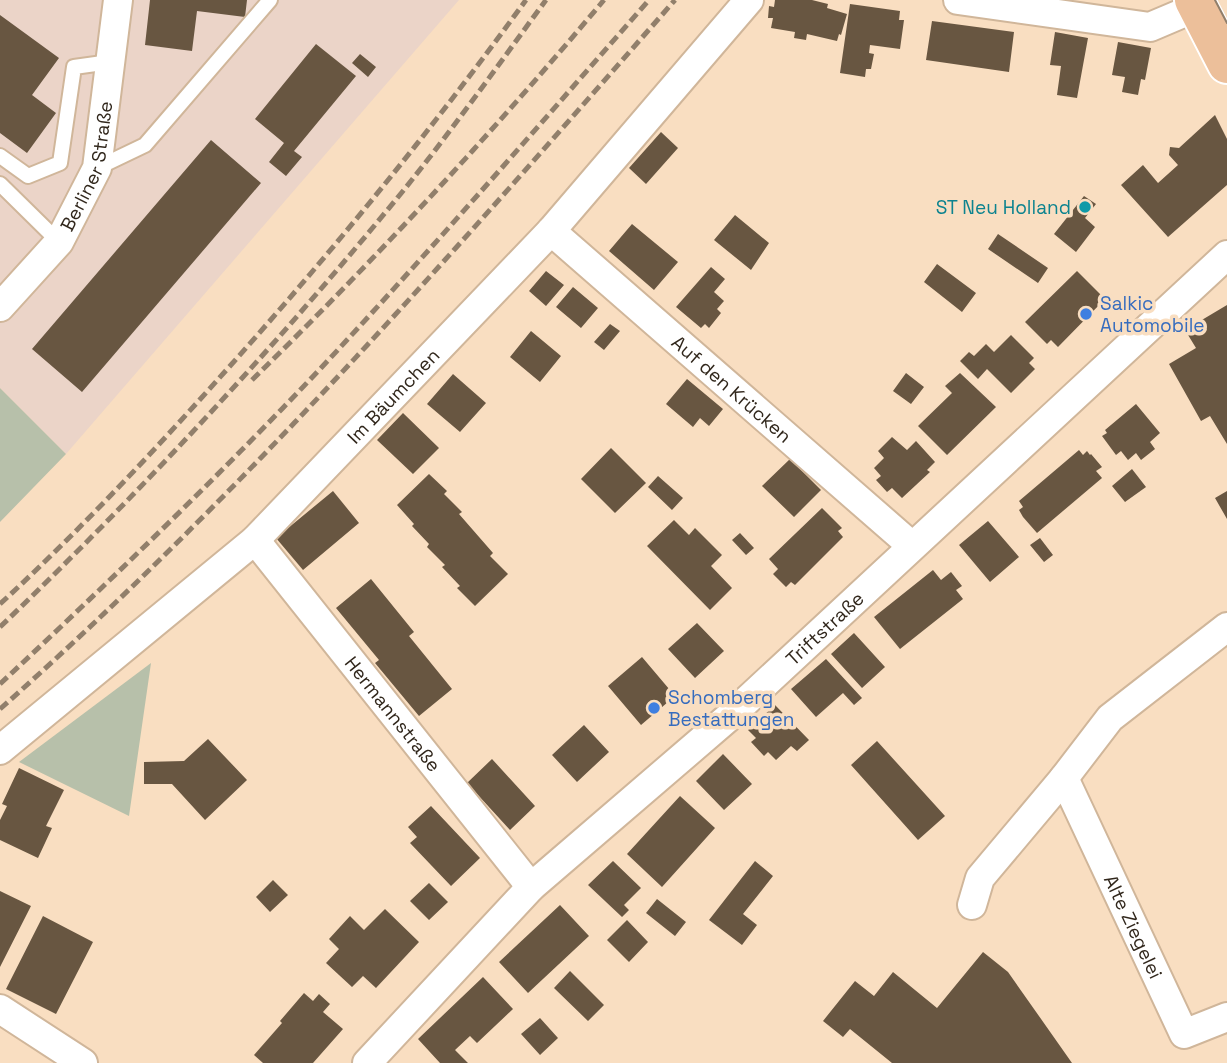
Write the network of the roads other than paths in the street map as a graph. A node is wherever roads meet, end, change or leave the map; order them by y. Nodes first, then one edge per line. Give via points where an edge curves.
1 (118, 0) edge
2 (270, 0) edge
3 (748, 0) edge
4 (958, 0) edge
5 (1195, 3) edge
6 (110, 62) junction
7 (1227, 64) edge
8 (0, 156) edge
9 (97, 168) junction
10 (0, 184) edge
11 (551, 231) junction
12 (59, 242) junction
13 (1227, 255) edge
14 (0, 307) edge
15 (256, 540) junction
16 (912, 546) junction
17 (1227, 627) edge
18 (0, 750) edge
19 (1064, 778) junction
20 (531, 887) junction
21 (972, 905) dead end
22 (0, 1009) edge
23 (1227, 1017) edge
24 (83, 1063) edge
25 (367, 1063) edge

1 - 6 street, Berliner Straße
2 - 9 lane via 145,145
3 - 11 street, Im Bäumchen
4 - 5 street via 1150,27
5 - 7 main road
6 - 8 lane via 74,67 60,163 28,176
6 - 9 street, Berliner Straße
9 - 12 street, Berliner Straße
10 - 12 lane
11 - 15 street, Im Bäumchen
11 - 16 street, Auf den Krücken
12 - 14 street, Berliner Straße
13 - 16 street, Triftstraße
15 - 18 street, Im Bäumchen
15 - 20 street, Hermannstraße
16 - 20 street, Triftstraße via 730,716
17 - 19 street via 1110,718
19 - 21 street via 980,878
19 - 23 street, Alte Ziegelei via 1184,1034
20 - 25 street, Triftstraße
22 - 24 street

